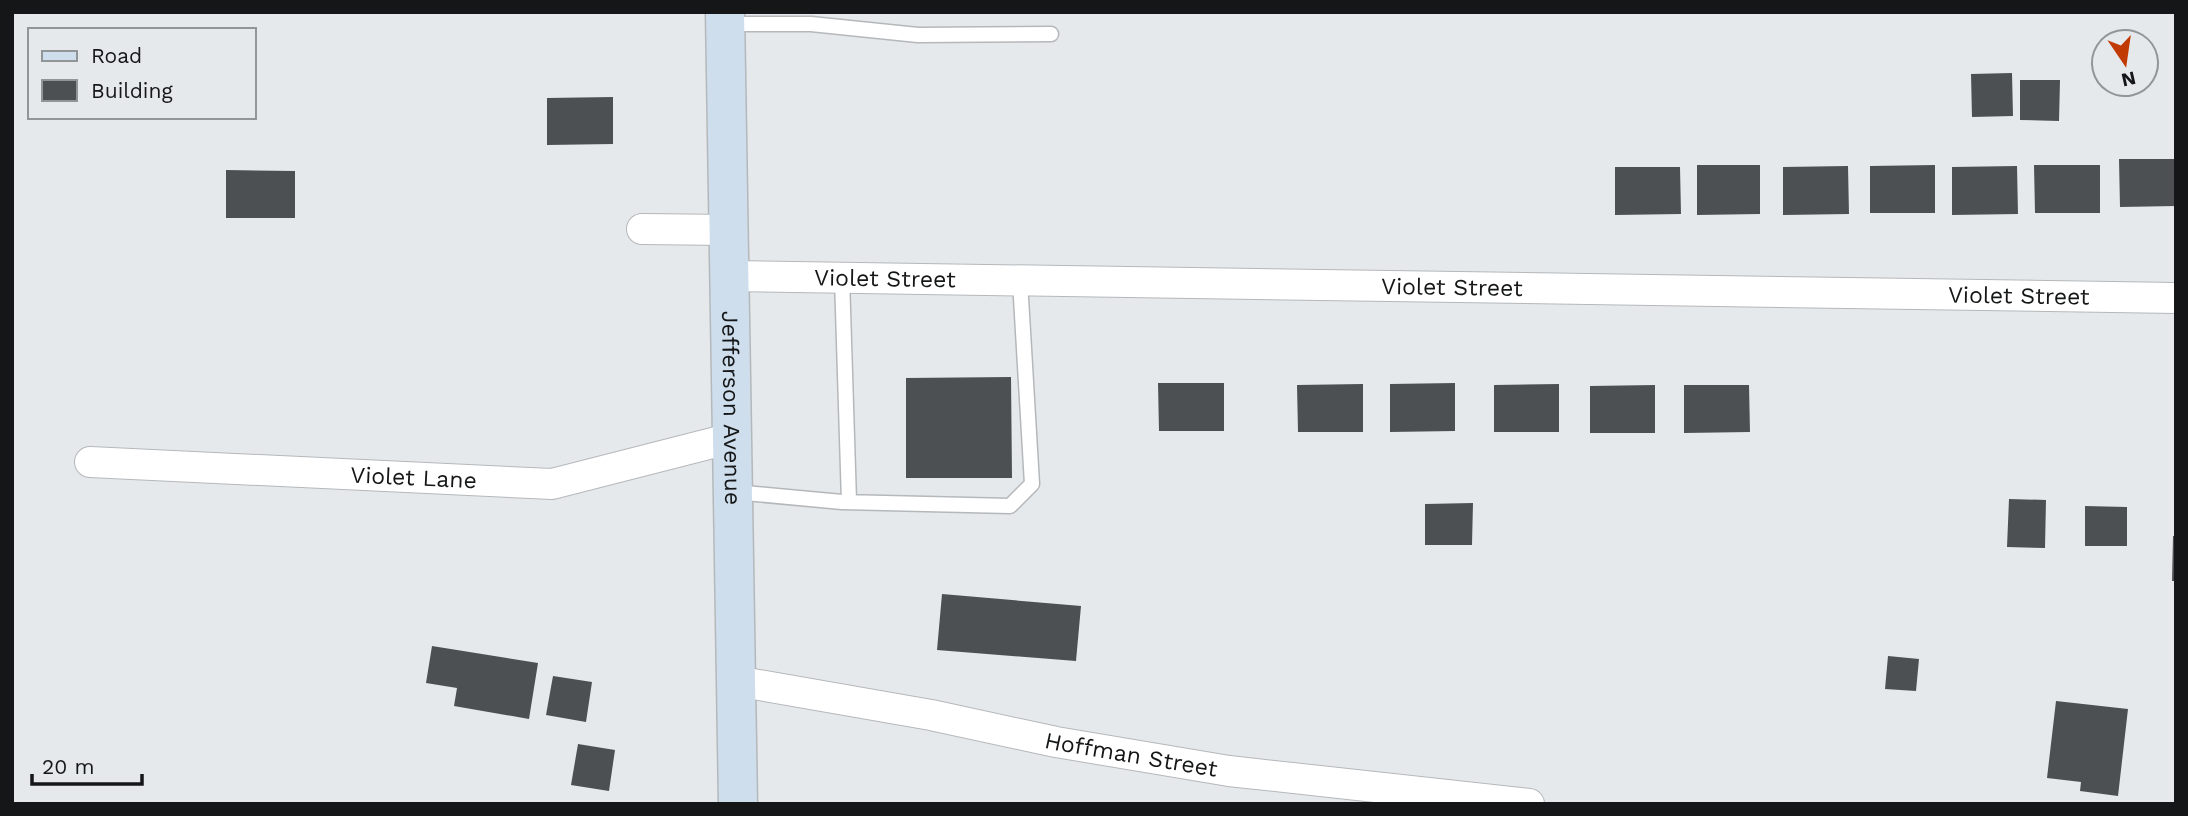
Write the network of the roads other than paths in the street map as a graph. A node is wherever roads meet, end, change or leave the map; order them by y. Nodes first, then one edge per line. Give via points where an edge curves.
1 (725, 18) edge
2 (1051, 34) dead end
3 (642, 229) dead end
4 (729, 230) junction
5 (729, 276) junction
6 (842, 278) junction
7 (1020, 281) junction
8 (2176, 298) edge
9 (732, 438) junction
10 (90, 462) dead end
11 (733, 492) junction
12 (849, 502) junction
13 (736, 681) junction
14 (738, 804) edge
15 (1529, 804) edge

1 - 2 lane via 918,35
1 - 4 main road, Jefferson Avenue
3 - 4 street
4 - 5 main road, Jefferson Avenue
5 - 6 street, Violet Street
5 - 9 main road, Jefferson Avenue
6 - 7 street, Violet Street
6 - 12 lane
7 - 8 street, Violet Street
7 - 12 lane via 1032,484 1010,506
9 - 10 street, Violet Lane via 552,484
9 - 11 main road, Jefferson Avenue
11 - 12 lane
11 - 13 main road, Jefferson Avenue
13 - 14 main road, Jefferson Avenue
13 - 15 street, Hoffman Street via 1229,771

